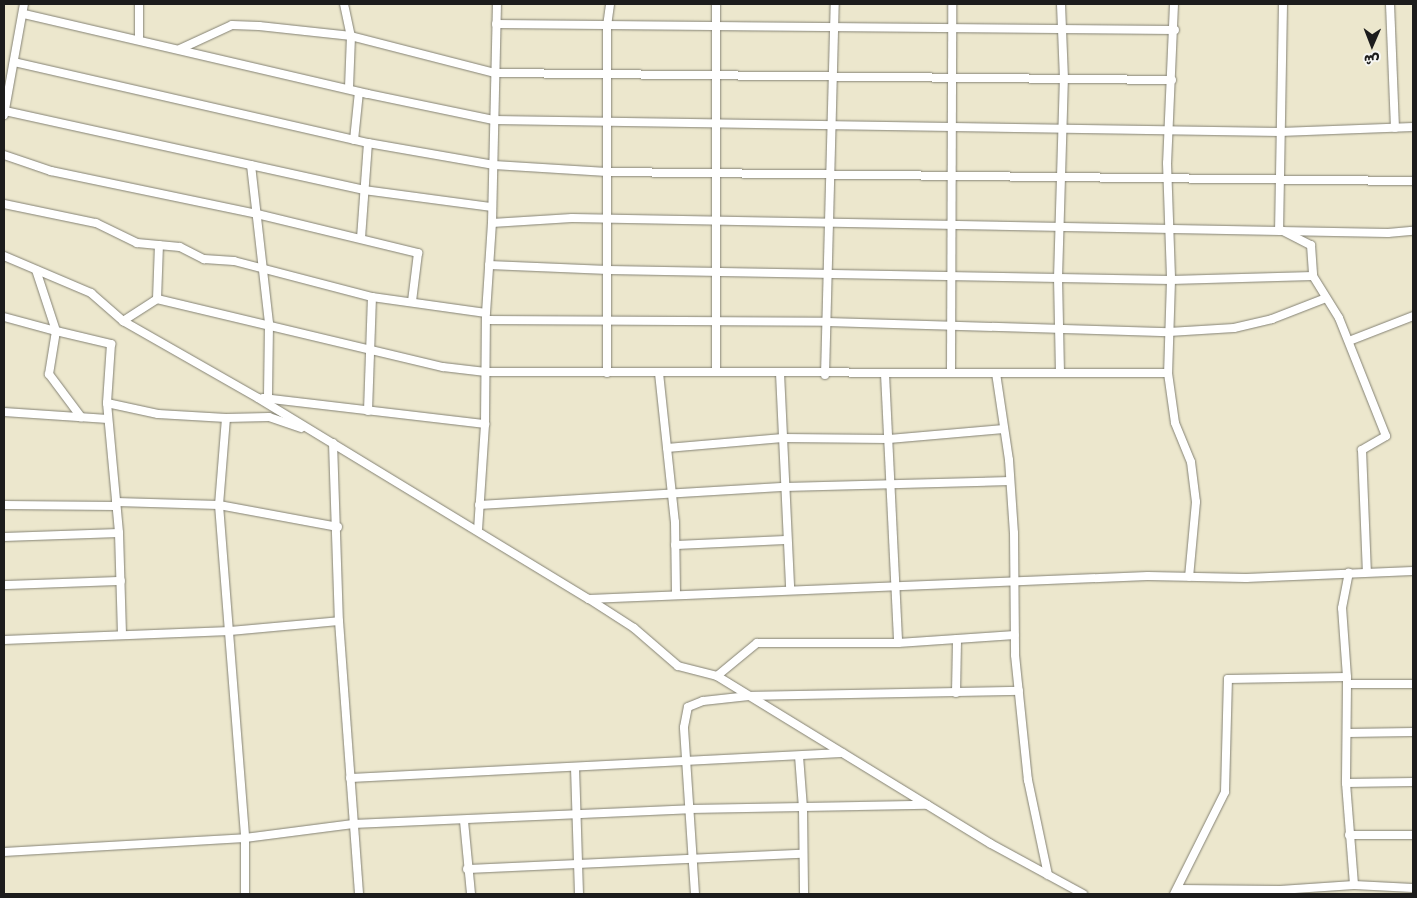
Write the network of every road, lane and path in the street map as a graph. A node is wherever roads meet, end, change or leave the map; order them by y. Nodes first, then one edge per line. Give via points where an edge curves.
1 (24, 4) edge
2 (139, 4) edge
3 (344, 4) edge
4 (497, 4) edge
5 (610, 4) edge
6 (716, 4) edge
7 (835, 4) edge
8 (952, 4) edge
9 (1062, 4) edge
10 (1174, 4) edge
11 (1283, 4) edge
12 (1390, 4) edge
13 (24, 14) junction
14 (496, 24) junction
15 (607, 26) junction
16 (717, 27) junction
17 (834, 28) junction
18 (952, 29) junction
19 (1061, 30) junction
20 (1175, 30) junction
21 (351, 36) junction
22 (139, 40) junction
23 (180, 49) junction
24 (14, 62) junction
25 (495, 73) junction
26 (607, 74) junction
27 (718, 75) junction
28 (833, 77) junction
29 (952, 79) junction
30 (1064, 79) junction
31 (1172, 80) junction
32 (349, 89) junction
33 (359, 92) junction
34 (4, 113) edge
35 (494, 120) junction
36 (609, 121) junction
37 (717, 123) junction
38 (830, 124) junction
39 (952, 124) junction
40 (1413, 127) edge
41 (1062, 128) junction
42 (1395, 128) junction
43 (1169, 130) junction
44 (1280, 132) junction
45 (354, 140) junction
46 (368, 144) junction
47 (4, 155) edge
48 (252, 165) junction
49 (494, 165) junction
50 (607, 172) junction
51 (717, 173) junction
52 (829, 175) junction
53 (952, 177) junction
54 (1061, 178) junction
55 (1279, 178) junction
56 (1167, 179) junction
57 (1413, 181) edge
58 (364, 190) junction
59 (4, 204) edge
60 (492, 207) junction
61 (257, 214) junction
62 (608, 219) junction
63 (492, 222) junction
64 (716, 222) junction
65 (830, 223) junction
66 (952, 225) junction
67 (1060, 226) junction
68 (1169, 228) junction
69 (1279, 229) junction
70 (1413, 231) edge
71 (361, 238) junction
72 (159, 244) junction
73 (4, 256) edge
74 (489, 265) junction
75 (263, 268) junction
76 (36, 270) junction
77 (608, 270) junction
78 (715, 271) junction
79 (829, 273) junction
80 (952, 276) junction
81 (1313, 276) junction
82 (1058, 278) junction
83 (1171, 280) junction
84 (372, 297) junction
85 (1326, 298) junction
86 (157, 299) junction
87 (412, 301) junction
88 (1413, 316) edge
89 (4, 317) edge
90 (486, 317) junction
91 (717, 320) junction
92 (123, 321) junction
93 (608, 321) junction
94 (827, 322) junction
95 (269, 324) junction
96 (952, 325) junction
97 (1059, 328) junction
98 (56, 331) junction
99 (1169, 332) junction
100 (1349, 341) junction
101 (372, 350) junction
102 (486, 372) junction
103 (716, 372) junction
104 (607, 373) junction
105 (659, 373) junction
106 (780, 373) junction
107 (951, 373) junction
108 (996, 373) junction
109 (1060, 373) junction
110 (1168, 373) junction
111 (825, 374) junction
112 (885, 374) junction
113 (258, 398) junction
114 (268, 398) junction
115 (107, 403) junction
116 (4, 412) edge
117 (368, 412) junction
118 (81, 417) junction
119 (226, 418) junction
120 (108, 419) junction
121 (484, 424) junction
122 (1004, 429) junction
123 (319, 434) junction
124 (783, 438) junction
125 (889, 438) junction
126 (333, 443) junction
127 (667, 448) junction
128 (1010, 481) junction
129 (891, 484) junction
130 (785, 487) junction
131 (672, 496) junction
132 (116, 504) junction
133 (479, 504) junction
134 (4, 505) edge
135 (219, 505) junction
136 (338, 527) junction
137 (478, 530) junction
138 (118, 534) junction
139 (4, 537) edge
140 (787, 540) junction
141 (675, 545) junction
142 (1413, 571) edge
143 (1367, 572) junction
144 (1349, 573) junction
145 (1189, 577) junction
146 (121, 580) junction
147 (1014, 582) junction
148 (4, 585) edge
149 (896, 586) junction
150 (790, 589) junction
151 (676, 595) junction
152 (589, 599) junction
153 (339, 621) junction
154 (230, 631) junction
155 (122, 635) junction
156 (1015, 636) junction
157 (957, 639) junction
158 (4, 640) edge
159 (898, 643) junction
160 (717, 676) junction
161 (1347, 681) junction
162 (1413, 684) edge
163 (956, 692) junction
164 (1019, 692) junction
165 (748, 696) junction
166 (1413, 732) edge
167 (1348, 733) junction
168 (842, 754) junction
169 (799, 756) junction
170 (687, 763) junction
171 (575, 767) junction
172 (350, 778) junction
173 (1413, 782) edge
174 (1346, 784) junction
175 (927, 805) junction
176 (803, 808) junction
177 (690, 809) junction
178 (577, 816) junction
179 (464, 821) junction
180 (353, 824) junction
181 (1413, 835) edge
182 (1349, 836) junction
183 (245, 838) junction
184 (4, 852) edge
185 (803, 854) junction
186 (693, 859) junction
187 (578, 864) junction
188 (467, 869) junction
189 (1048, 875) junction
190 (1354, 885) junction
191 (1413, 888) edge
192 (1176, 892) edge
193 (244, 894) edge
194 (359, 894) edge
195 (471, 894) edge
196 (579, 894) edge
197 (695, 894) edge
198 (804, 894) edge
199 (1083, 894) edge

1 - 13 street
2 - 22 street
3 - 21 street
4 - 14 street
5 - 15 street
6 - 16 street
7 - 17 street
8 - 18 street
9 - 19 street
10 - 20 street
11 - 44 street
12 - 42 street
13 - 22 street
13 - 24 street
14 - 15 street
14 - 25 street
15 - 16 street
15 - 26 street
16 - 17 street
16 - 27 street
17 - 18 street
17 - 28 street
18 - 19 street
18 - 29 street
19 - 20 street
19 - 30 street
20 - 31 street
21 - 23 street via 232,25
21 - 25 street
21 - 32 street
22 - 23 street
23 - 32 street
24 - 34 street
24 - 45 street
25 - 26 street
25 - 35 street
26 - 27 street
26 - 36 street
27 - 28 street
27 - 37 street
28 - 29 street
28 - 38 street
29 - 30 street
29 - 39 street
30 - 31 street
30 - 41 street
31 - 43 street
32 - 33 street
33 - 35 street
33 - 45 street
34 - 48 street
35 - 36 street
35 - 49 street
36 - 37 street
36 - 50 street
37 - 38 street
37 - 51 street
38 - 39 street
38 - 52 street
39 - 41 street
39 - 53 street
40 - 42 street
41 - 43 street
41 - 54 street
42 - 44 street
43 - 44 street
43 - 56 street
44 - 55 street
45 - 46 street
46 - 49 street
46 - 58 street
47 - 61 street via 51,170
48 - 58 street
48 - 61 street
49 - 50 street
49 - 60 street
50 - 51 street
50 - 62 street
51 - 52 street
51 - 64 street
52 - 53 street
52 - 65 street
53 - 54 street
53 - 66 street
54 - 56 street
54 - 67 street
55 - 56 street
55 - 57 street
55 - 69 street
56 - 68 street
58 - 60 street
58 - 71 street
59 - 72 street via 96,223 137,243
60 - 63 street
61 - 71 street
61 - 75 street
62 - 63 street
62 - 64 street
62 - 77 street
63 - 74 street
64 - 65 street
64 - 78 street
65 - 66 street
65 - 79 street
66 - 67 street
66 - 80 street
67 - 68 street
67 - 82 street
68 - 69 street
68 - 83 street
69 - 70 street via 1388,234
69 - 81 street via 1311,245
71 - 87 street via 418,253
72 - 75 street via 180,247 204,259 234,261
72 - 86 street
73 - 76 street
74 - 77 street
74 - 90 street
75 - 84 street
75 - 95 street
76 - 92 street via 91,293
76 - 98 street
77 - 78 street
77 - 93 street
78 - 79 street
78 - 91 street
79 - 80 street
79 - 94 street
80 - 82 street
80 - 96 street
81 - 83 street
81 - 85 street
82 - 83 street
82 - 97 street
83 - 99 street
84 - 87 street
84 - 101 street
85 - 99 street via 1272,319 1234,328
85 - 100 street
86 - 92 street
86 - 95 street
87 - 90 street
88 - 100 street
89 - 98 street
90 - 93 street
90 - 102 street
91 - 93 street
91 - 94 street
91 - 103 street
92 - 113 street
93 - 104 street
94 - 96 street
94 - 111 street
95 - 101 street
95 - 114 street
96 - 97 street
96 - 107 street
97 - 99 street
97 - 109 street
98 - 115 street via 111,344
98 - 118 street via 49,374
99 - 110 street
100 - 143 street via 1386,436 1362,450
101 - 102 street via 443,367
101 - 117 street
102 - 104 street
102 - 121 street
103 - 105 street
103 - 106 street
104 - 105 street
105 - 127 street
106 - 111 street
106 - 124 street
107 - 108 street
107 - 112 street
108 - 109 street
108 - 122 street
109 - 110 street
110 - 145 street via 1175,422 1191,462 1196,502
111 - 112 street
112 - 125 street
113 - 114 street
113 - 123 street
114 - 117 street
115 - 119 street via 158,414
115 - 120 street
116 - 118 street
117 - 121 street
118 - 120 street
119 - 123 street via 269,417
119 - 135 street
120 - 132 street
121 - 133 street
122 - 125 street
122 - 128 street
123 - 126 street
124 - 125 street
124 - 127 street
124 - 130 street
125 - 129 street
126 - 136 street
126 - 137 street
127 - 131 street
128 - 129 street
128 - 147 street
129 - 130 street
129 - 149 street
130 - 131 street
130 - 140 street
131 - 133 street
131 - 141 street
132 - 134 street
132 - 135 street
132 - 138 street
133 - 137 street
135 - 136 street
135 - 154 street
136 - 153 street
137 - 152 street
138 - 139 street
138 - 146 street
140 - 141 street
140 - 150 street
141 - 151 street
142 - 143 street
143 - 144 street
144 - 145 street
144 - 161 street via 1342,608
145 - 147 street
146 - 148 street
146 - 155 street
147 - 149 street
147 - 156 street
149 - 150 street
149 - 159 street
150 - 151 street
151 - 152 street
152 - 160 street via 634,628 678,666
153 - 154 street
153 - 172 street
154 - 155 street
154 - 183 street
155 - 158 street
156 - 157 street
156 - 164 street
157 - 159 street
157 - 163 street
159 - 160 street via 757,643
160 - 165 street
161 - 162 street
161 - 167 street
161 - 192 street via 1228,679 1225,792
163 - 164 street
163 - 165 street
164 - 189 street via 1028,780
165 - 168 street
165 - 170 street via 703,701 688,707 684,727
166 - 167 street
167 - 174 street
168 - 169 street
168 - 175 street
169 - 170 street
169 - 176 street
170 - 171 street
170 - 177 street
171 - 172 street
171 - 178 street
172 - 180 street
173 - 174 street
174 - 182 street
175 - 176 street
175 - 189 street
176 - 177 street
176 - 185 street
177 - 178 street
177 - 186 street
178 - 179 street
178 - 187 street
179 - 180 street
179 - 188 street
180 - 183 street
180 - 194 street
181 - 182 street
182 - 190 street
183 - 184 street
183 - 193 street
185 - 186 street
185 - 198 street
186 - 187 street
186 - 197 street
187 - 188 street
187 - 196 street
188 - 195 street
189 - 199 street
190 - 191 street
190 - 192 street

